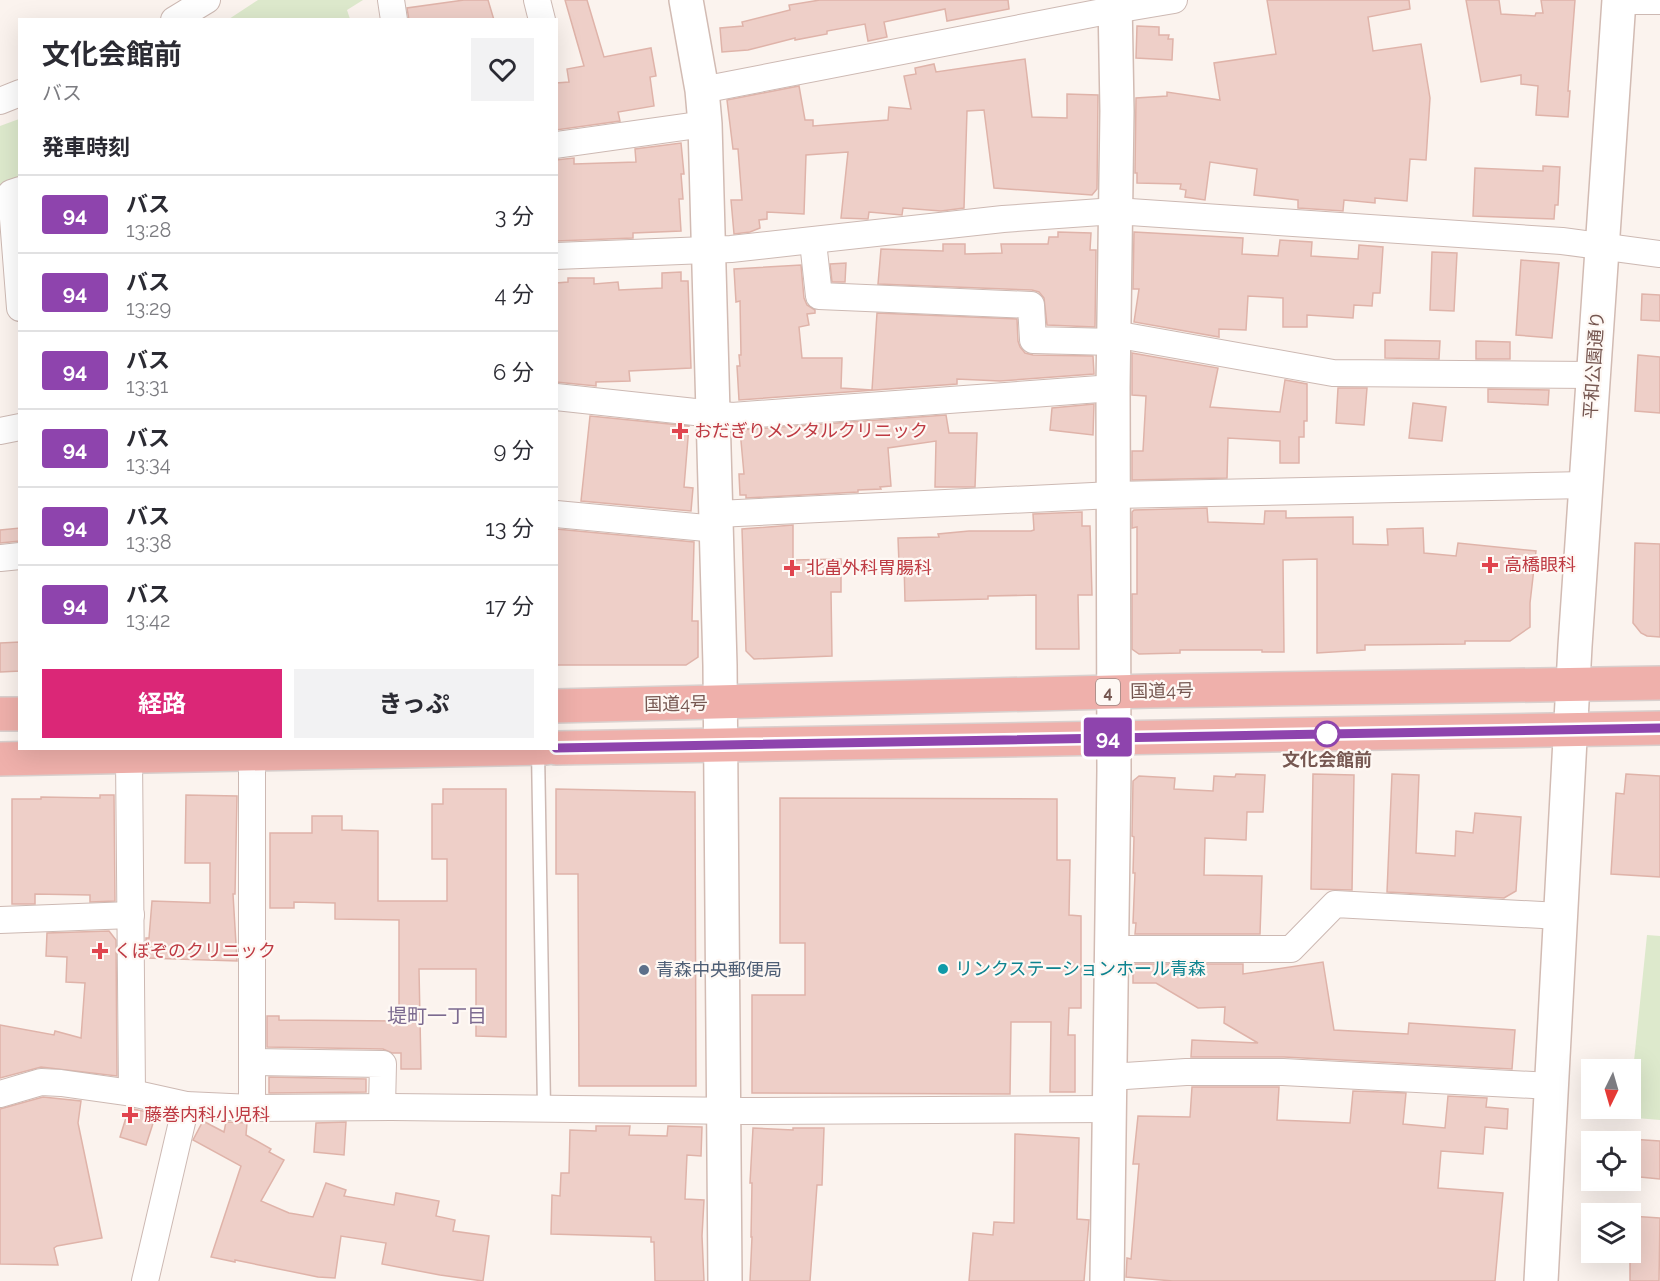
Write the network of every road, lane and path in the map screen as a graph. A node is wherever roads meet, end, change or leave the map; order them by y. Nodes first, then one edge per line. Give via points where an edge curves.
1 (207, 0) edge
2 (391, 0) edge
3 (537, 0) edge
4 (687, 0) edge
5 (1174, 0) edge
6 (1619, 0) edge
7 (1660, 1) edge
8 (1116, 5) edge
9 (177, 18) edge
10 (394, 18) edge
11 (542, 18) edge
12 (702, 90) junction
13 (18, 94) edge
14 (0, 101) edge
15 (705, 124) junction
16 (558, 145) edge
17 (18, 191) edge
18 (1115, 211) junction
19 (17, 239) edge
20 (813, 242) junction
21 (1603, 246) junction
22 (709, 250) junction
23 (1660, 254) edge
24 (558, 256) edge
25 (18, 263) edge
26 (18, 310) edge
27 (0, 312) edge
28 (1114, 338) junction
29 (1594, 375) junction
30 (1113, 388) junction
31 (558, 397) edge
32 (714, 414) junction
33 (18, 427) edge
34 (0, 431) edge
35 (1586, 485) junction
36 (1113, 495) junction
37 (558, 514) edge
38 (717, 521) junction
39 (18, 556) edge
40 (0, 558) edge
41 (1660, 683) edge
42 (1573, 685) junction
43 (1113, 692) junction
44 (721, 703) junction
45 (558, 706) edge
46 (0, 714) edge
47 (18, 714) edge
48 (1660, 728) edge
49 (1570, 730) junction
50 (1113, 737) junction
51 (721, 745) junction
52 (558, 748) edge
53 (481, 750) edge
54 (538, 750) edge
55 (252, 754) junction
56 (129, 757) junction
57 (0, 759) edge
58 (131, 915) junction
59 (1560, 916) junction
60 (0, 920) edge
61 (1112, 949) junction
62 (252, 1062) junction
63 (1110, 1077) junction
64 (1551, 1086) junction
65 (132, 1093) junction
66 (0, 1094) edge
67 (186, 1106) junction
68 (382, 1107) junction
69 (252, 1108) junction
70 (544, 1108) junction
71 (1110, 1109) junction
72 (724, 1110) junction
73 (145, 1281) edge
74 (724, 1281) edge
75 (1107, 1281) edge
76 (1541, 1281) edge

1 - 9 street
2 - 10 street
3 - 11 street
4 - 12 street
5 - 8 street
6 - 7 street
6 - 21 street, 平和公園通り
8 - 12 street
8 - 18 street
12 - 15 street
13 - 14 street
15 - 16 street
15 - 22 street
17 - 19 street via 11,193
18 - 20 street via 1003,219
18 - 21 street
18 - 28 street
19 - 25 street
20 - 22 street
20 - 28 street via 819,296 1031,305 1033,340
21 - 23 street
21 - 29 street, 平和公園通り
22 - 24 street
22 - 32 street
26 - 27 street
28 - 29 street via 1333,373
28 - 30 street
29 - 35 street, 平和公園通り
30 - 32 street via 732,417
30 - 36 street
31 - 32 street
32 - 38 street
33 - 34 street
35 - 36 street
35 - 42 street, 平和公園通り
36 - 38 street
36 - 43 street
37 - 38 street
38 - 44 street
39 - 40 street
41 - 42 highway, 国道4号 / 4
42 - 43 highway, 国道4号 / 4
42 - 49 street, 平和公園通り
43 - 44 highway, 国道4号 / 4
43 - 50 street
44 - 45 highway, 国道4号 / 4
44 - 51 street
46 - 47 highway
48 - 49 highway
49 - 50 highway
49 - 59 street, 平和公園通り
50 - 51 highway
50 - 61 street
51 - 52 highway
51 - 72 street
53 - 55 highway
54 - 70 lane
55 - 56 highway
55 - 62 street
56 - 57 highway
56 - 58 street
58 - 60 street
58 - 65 street
59 - 61 street via 1335,903 1292,949
59 - 64 street, 平和公園通り
61 - 63 street
62 - 68 street via 383,1064
62 - 69 street
63 - 64 street via 1283,1072
63 - 71 street
64 - 76 street, 平和公園通り
65 - 66 street via 40,1082
65 - 67 street
67 - 69 street
67 - 73 street
68 - 69 street
68 - 70 street
70 - 72 street
71 - 72 street
71 - 75 street
72 - 74 street

